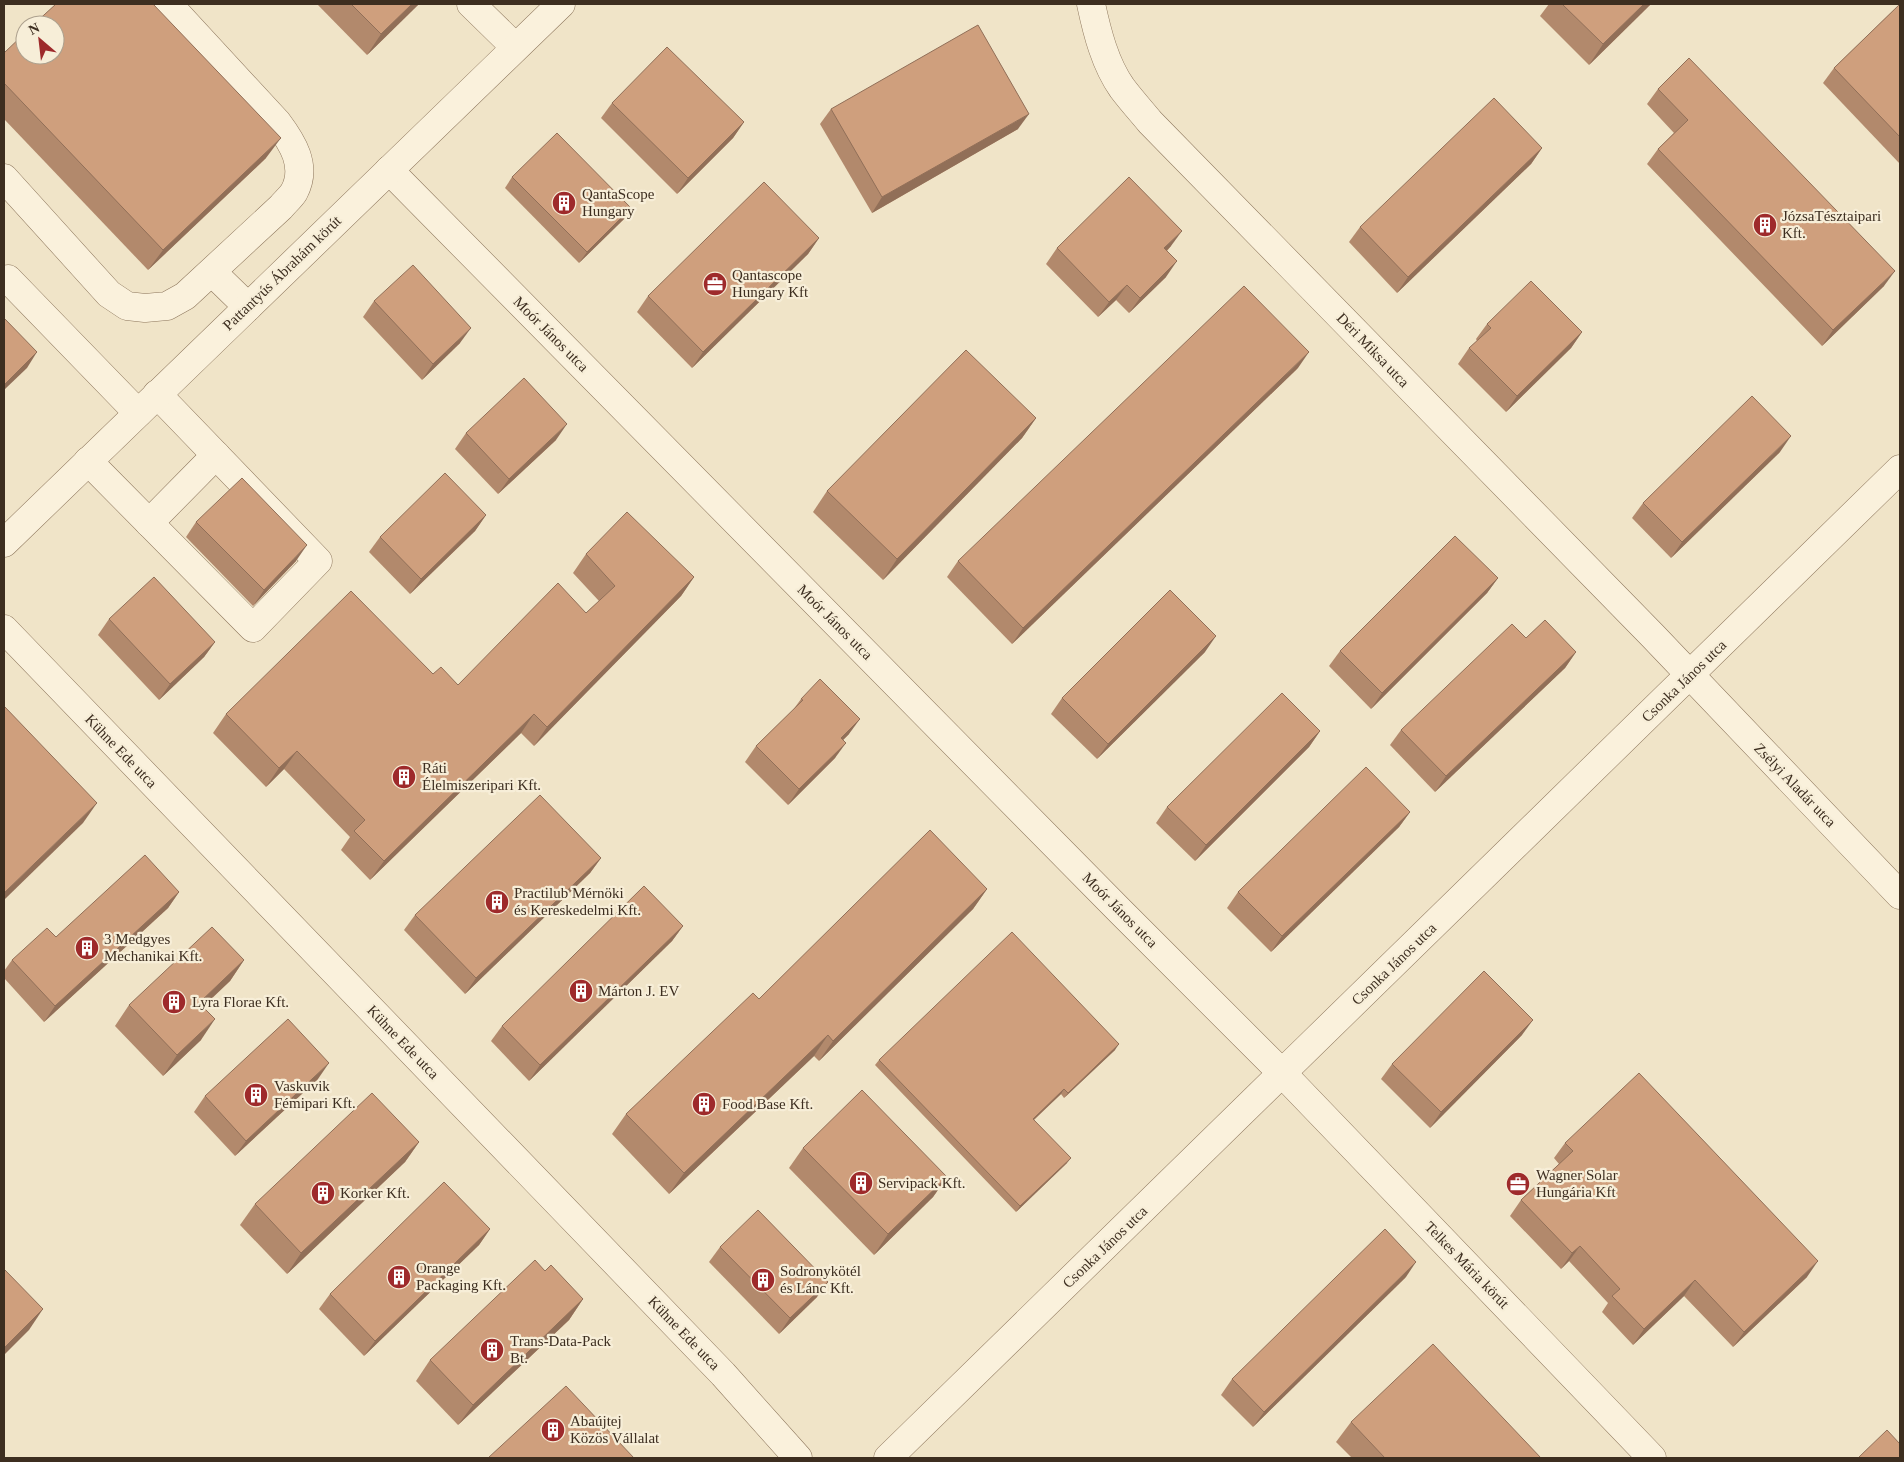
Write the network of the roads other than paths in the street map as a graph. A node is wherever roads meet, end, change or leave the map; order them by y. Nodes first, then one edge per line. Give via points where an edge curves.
1 (168, 4) edge
2 (471, 4) edge
3 (560, 4) edge
4 (1091, 4) edge
5 (515, 47) junction
6 (389, 170) junction
7 (4, 178) edge
8 (212, 272) junction
9 (8, 279) dead end
10 (248, 307) junction
11 (157, 394) junction
12 (138, 413) junction
13 (216, 456) junction
14 (88, 461) junction
15 (1900, 469) edge
16 (149, 523) junction
17 (4, 543) edge
18 (4, 629) edge
19 (1690, 675) junction
20 (1900, 895) edge
21 (1282, 1073) junction
22 (798, 1458) edge
23 (888, 1458) edge
24 (1652, 1458) edge

1 - 8 street via 277,122 298,155 299,174 294,191 281,208
2 - 5 street
3 - 5 street, Pattantyús Ábrahám körút
4 - 19 street, Déri Miksa utca via 1106,57 1122,87 1150,122
5 - 6 street, Pattantyús Ábrahám körút
6 - 10 street, Pattantyús Ábrahám körút
6 - 21 street, Moór János utca
7 - 8 street via 109,294 127,306 167,306 185,296
8 - 10 street
9 - 12 street
10 - 11 street, Pattantyús Ábrahám körút
11 - 12 street, Pattantyús Ábrahám körút
11 - 13 street
12 - 14 street, Pattantyús Ábrahám körút
13 - 16 street
13 - 16 street via 318,562 252,628
14 - 16 street
14 - 17 street, Pattantyús Ábrahám körút
15 - 19 street, Csonka János utca
18 - 22 street, Kühne Ede utca via 723,1374
19 - 20 street, Zsélyi Aladár utca
19 - 21 street, Csonka János utca
21 - 23 street, Csonka János utca
21 - 24 street, Telkes Mária körút

